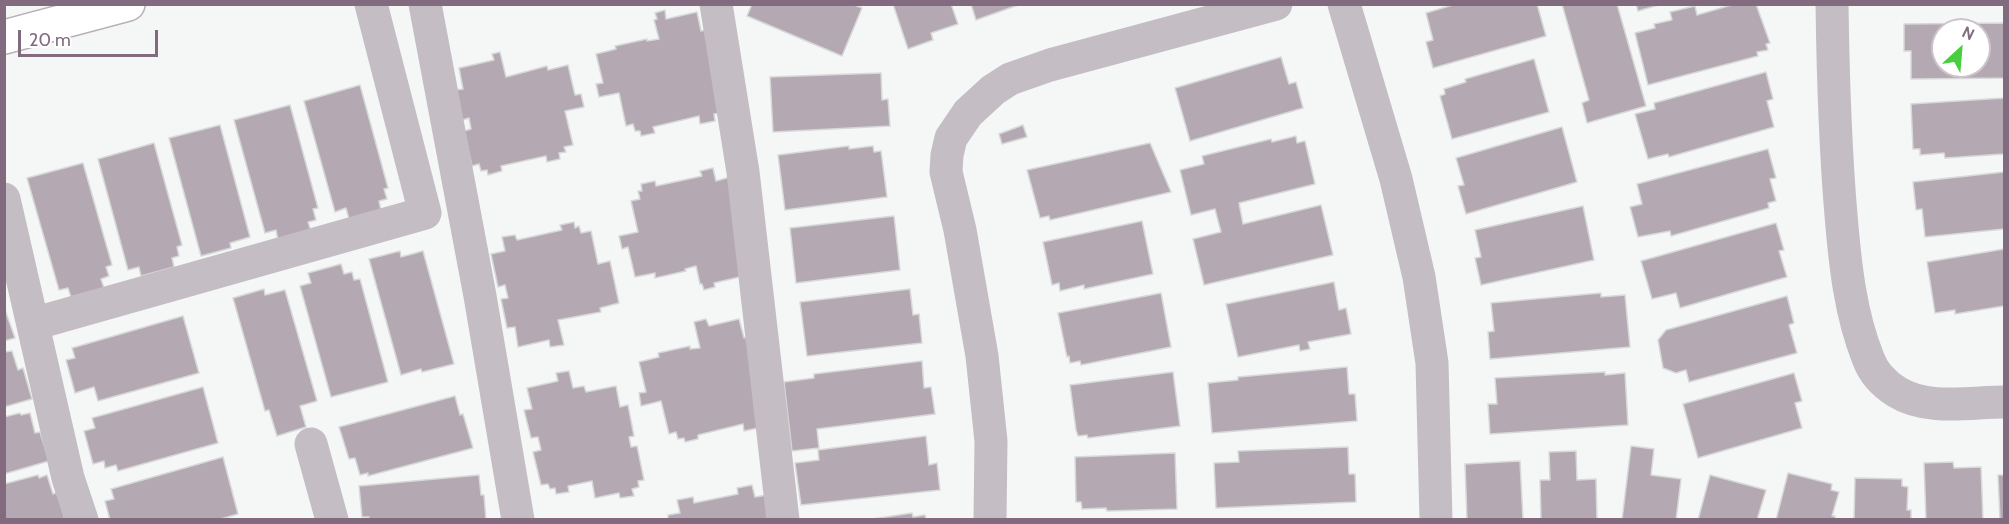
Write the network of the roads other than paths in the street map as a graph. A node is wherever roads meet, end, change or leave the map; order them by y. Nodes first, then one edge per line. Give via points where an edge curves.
1 (128, 4) edge
2 (371, 4) edge
3 (425, 4) edge
4 (716, 4) edge
5 (1276, 4) edge
6 (1344, 4) edge
7 (1832, 4) edge
8 (4, 37) edge
9 (4, 198) edge
10 (33, 324) junction
11 (2004, 402) edge
12 (311, 444) dead end
13 (82, 519) edge
14 (332, 519) edge
15 (518, 519) edge
16 (783, 519) edge
17 (990, 519) edge
18 (1436, 519) edge

1 - 8 main road
2 - 10 lane via 424,213
3 - 15 lane
4 - 16 lane via 743,172
5 - 17 lane via 1010,79 968,113 951,138 946,172 982,356 990,430
6 - 18 lane via 1396,179 1419,277 1432,363
7 - 11 lane via 1835,148 1845,262 1868,360 1881,381 1898,393 1928,403
9 - 10 lane
10 - 13 lane via 68,478
12 - 14 lane

